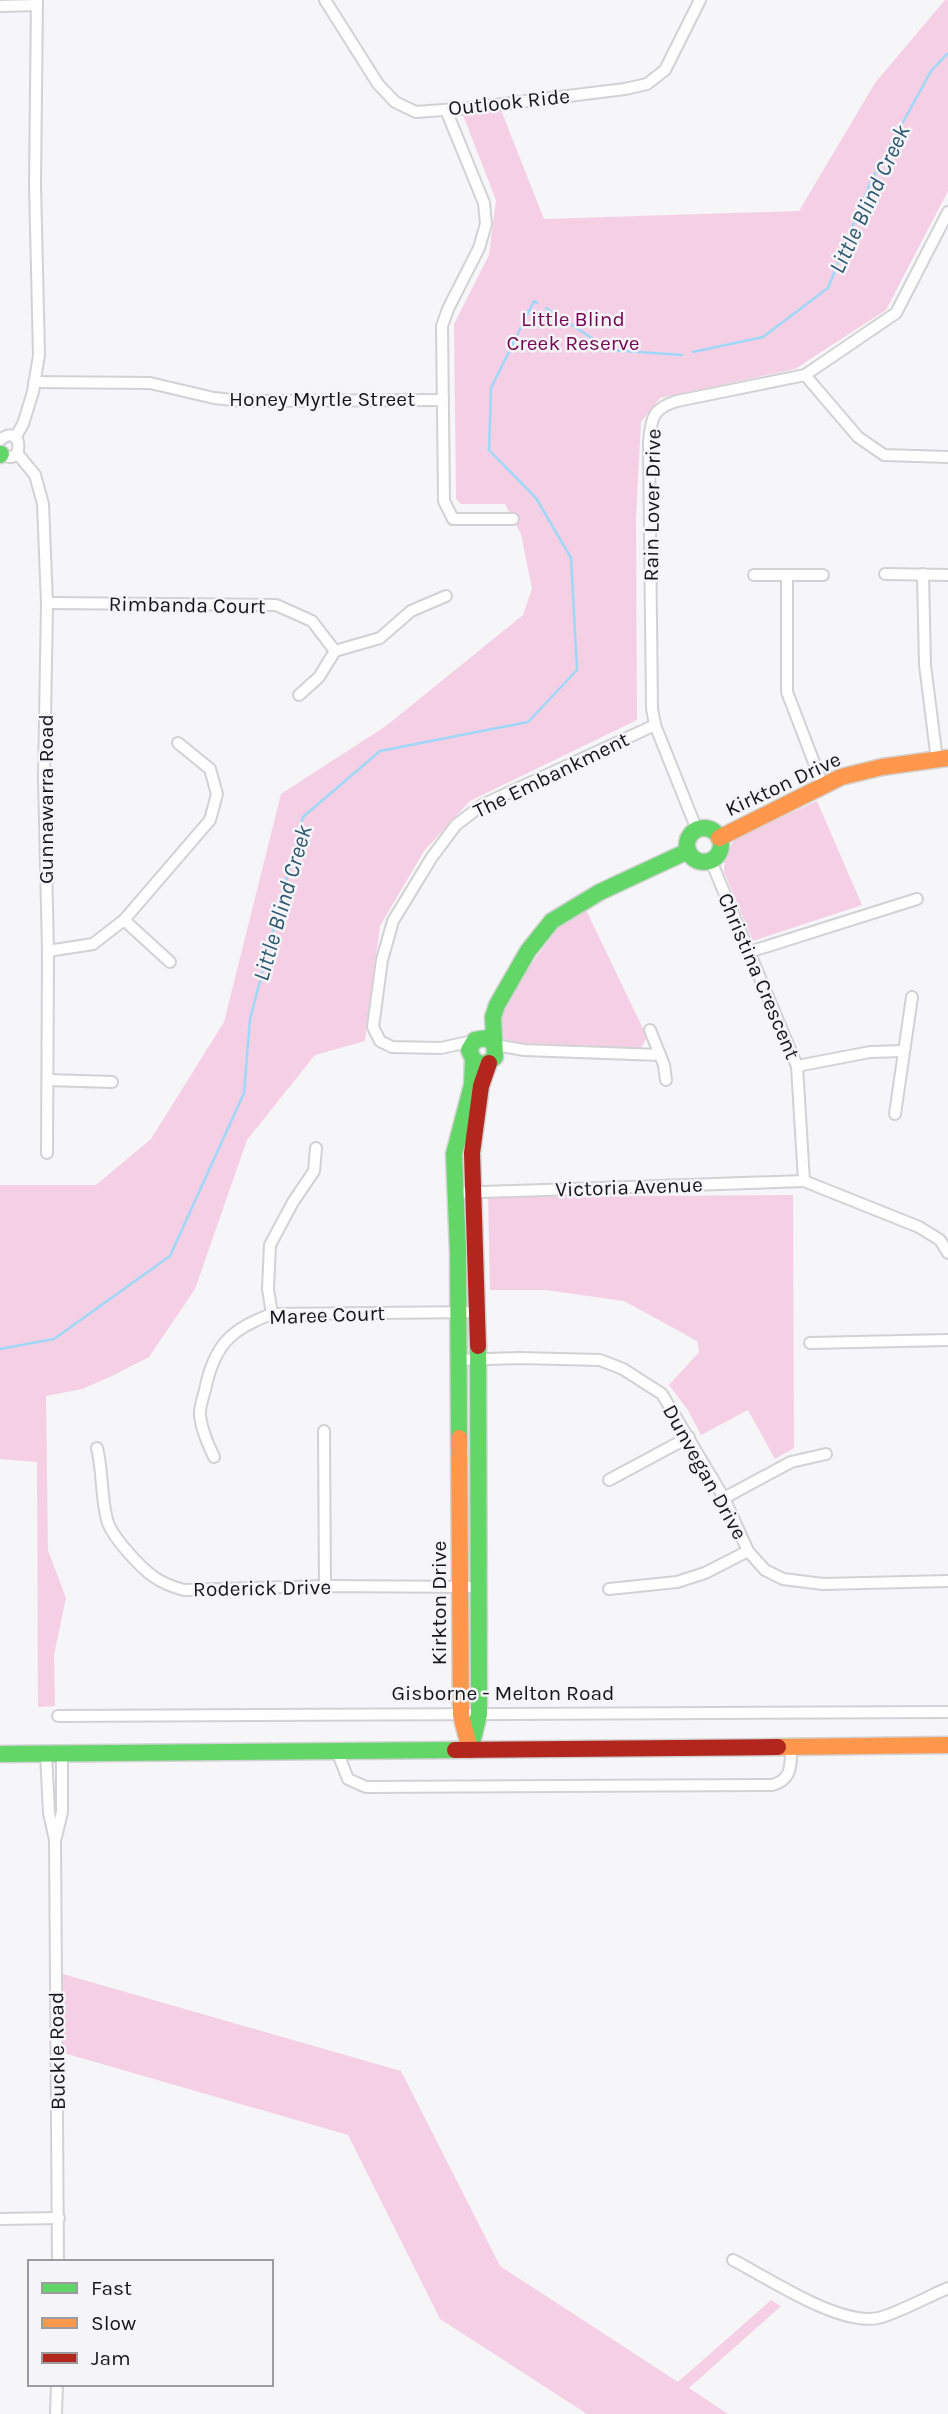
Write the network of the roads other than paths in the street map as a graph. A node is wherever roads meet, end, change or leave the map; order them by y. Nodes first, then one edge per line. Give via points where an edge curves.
1 (326, 0) edge
2 (699, 0) edge
3 (37, 3) edge
4 (0, 6) edge
5 (446, 110) junction
6 (948, 212) edge
7 (805, 375) junction
8 (34, 382) junction
9 (443, 400) junction
10 (4, 451) edge
11 (948, 457) edge
12 (513, 519) dead end
13 (885, 574) dead end
14 (923, 574) junction
15 (754, 575) dead end
16 (823, 575) dead end
17 (948, 575) edge
18 (787, 576) junction
19 (446, 596) dead end
20 (47, 603) junction
21 (335, 651) junction
22 (299, 695) dead end
23 (655, 725) junction
24 (178, 743) dead end
25 (942, 759) edge
26 (822, 786) junction
27 (697, 830) junction
28 (719, 838) junction
29 (688, 851) junction
30 (711, 860) junction
31 (917, 899) dead end
32 (124, 920) junction
33 (48, 951) junction
34 (749, 952) junction
35 (170, 962) dead end
36 (912, 998) dead end
37 (493, 1017) junction
38 (650, 1030) dead end
39 (474, 1041) junction
40 (440, 1048) junction
41 (902, 1051) junction
42 (486, 1055) junction
43 (660, 1055) junction
44 (797, 1066) junction
45 (48, 1080) junction
46 (666, 1080) dead end
47 (112, 1082) dead end
48 (895, 1114) dead end
49 (316, 1148) dead end
50 (47, 1153) dead end
51 (804, 1181) junction
52 (455, 1193) junction
53 (473, 1193) junction
54 (948, 1252) edge
55 (458, 1312) junction
56 (477, 1312) junction
57 (272, 1314) junction
58 (948, 1340) edge
59 (810, 1343) dead end
60 (478, 1359) junction
61 (459, 1360) junction
62 (324, 1431) dead end
63 (689, 1437) junction
64 (97, 1448) dead end
65 (826, 1454) dead end
66 (214, 1457) dead end
67 (609, 1480) dead end
68 (724, 1498) junction
69 (748, 1551) junction
70 (948, 1581) edge
71 (325, 1587) junction
72 (478, 1587) junction
73 (459, 1588) junction
74 (609, 1590) dead end
75 (948, 1712) edge
76 (479, 1714) junction
77 (461, 1715) junction
78 (58, 1716) dead end
79 (948, 1745) edge
80 (791, 1746) junction
81 (470, 1750) junction
82 (337, 1751) junction
83 (54, 1753) junction
84 (0, 1754) edge
85 (59, 2218) junction
86 (0, 2219) edge
87 (58, 2260) edge
88 (733, 2260) dead end
89 (948, 2288) edge
90 (57, 2386) edge
91 (56, 2414) edge

1 - 5 street, Outlook Ride via 378,84 395,102 416,111
2 - 5 street, Outlook Ride via 665,70 647,83
3 - 4 street
3 - 8 street via 38,355
5 - 9 street via 484,203 486,223 442,326
6 - 7 street, Rain Lover Drive via 895,313
7 - 11 street via 858,437 884,455
7 - 23 street, Rain Lover Drive via 664,404 656,411 649,442
8 - 9 street, Honey Myrtle Street via 150,383 242,401
8 - 10 street via 23,424 15,438 8,436
9 - 12 street via 444,501 453,520
10 - 20 street, Gunnawarra Road via 35,475 43,504
13 - 14 street
14 - 17 street
14 - 25 street via 925,665
15 - 18 street
16 - 18 street
18 - 26 street via 787,692
19 - 21 street via 411,611 380,638
20 - 21 street, Rimbanda Court via 276,605 312,621
20 - 33 street, Gunnawarra Road
21 - 22 street via 319,677
23 - 27 street
23 - 40 street, The Embankment via 482,805 456,825 432,857 393,921 382,960 373,1027 380,1041 392,1047
24 - 32 street via 210,769 217,794 210,820
25 - 26 street, Kirkton Drive via 860,771
26 - 28 street, Kirkton Drive
27 - 28 street via 712,830
27 - 29 street via 688,841
28 - 30 street via 720,851
29 - 30 street via 698,860
29 - 37 street, Kirkton Drive via 600,892 552,921 513,974
30 - 34 street, Christina Crescent
31 - 34 street
32 - 33 street via 93,944
32 - 35 street
33 - 45 street, Gunnawarra Road
34 - 44 street, Christina Crescent
36 - 41 street
37 - 39 street, Kirkton Drive
37 - 42 street, Kirkton Drive
38 - 43 street
39 - 40 street, The Embankment
39 - 42 street via 487,1038
40 - 42 street, The Embankment
41 - 44 street via 870,1052
41 - 48 street
42 - 43 street, The Embankment via 524,1050
42 - 52 street, Kirkton Drive via 472,1084 454,1154
42 - 53 street, Kirkton Drive via 472,1153
43 - 46 street
44 - 51 street, Christina Crescent
45 - 47 street
45 - 50 street, Gunnawarra Road
49 - 57 street via 314,1171 270,1245
51 - 53 street, Victoria Avenue
51 - 54 street via 919,1227 940,1240
52 - 53 street, Victoria Avenue
52 - 55 street, Kirkton Drive
53 - 56 street, Kirkton Drive
55 - 56 street, Maree Court
55 - 57 street, Maree Court
55 - 61 street, Kirkton Drive
56 - 60 street, Kirkton Drive
57 - 66 street, Maree Court via 252,1321 226,1340 210,1364 199,1413
58 - 59 street
60 - 61 street, Dunvegan Drive
60 - 63 street, Dunvegan Drive via 600,1360 624,1369 662,1394
60 - 72 street, Kirkton Drive
61 - 73 street, Kirkton Drive
62 - 71 street
63 - 67 street
63 - 68 street, Dunvegan Drive
64 - 71 street, Roderick Drive via 107,1521 113,1534 152,1576 184,1590
65 - 68 street via 791,1462
68 - 69 street, Dunvegan Drive
69 - 70 street, Dunvegan Drive via 765,1570 783,1579 823,1584
69 - 74 street via 705,1573 677,1581
71 - 73 street, Roderick Drive
72 - 73 street, Roderick Drive
72 - 76 street, Kirkton Drive
73 - 77 street, Kirkton Drive
75 - 76 street, Gisborne - Melton Road
76 - 77 street, Gisborne - Melton Road
76 - 81 street, Kirkton Drive
77 - 78 street, Gisborne - Melton Road
77 - 81 street, Kirkton Drive
79 - 80 street
80 - 81 street
80 - 82 street via 788,1777 772,1786 366,1787 348,1779
81 - 82 street
82 - 83 street
83 - 84 street
83 - 85 street, Buckle Road via 49,1813 55,1839
85 - 86 street
85 - 87 street, Buckle Road
88 - 89 street via 825,2309 850,2317 877,2318
90 - 91 street

